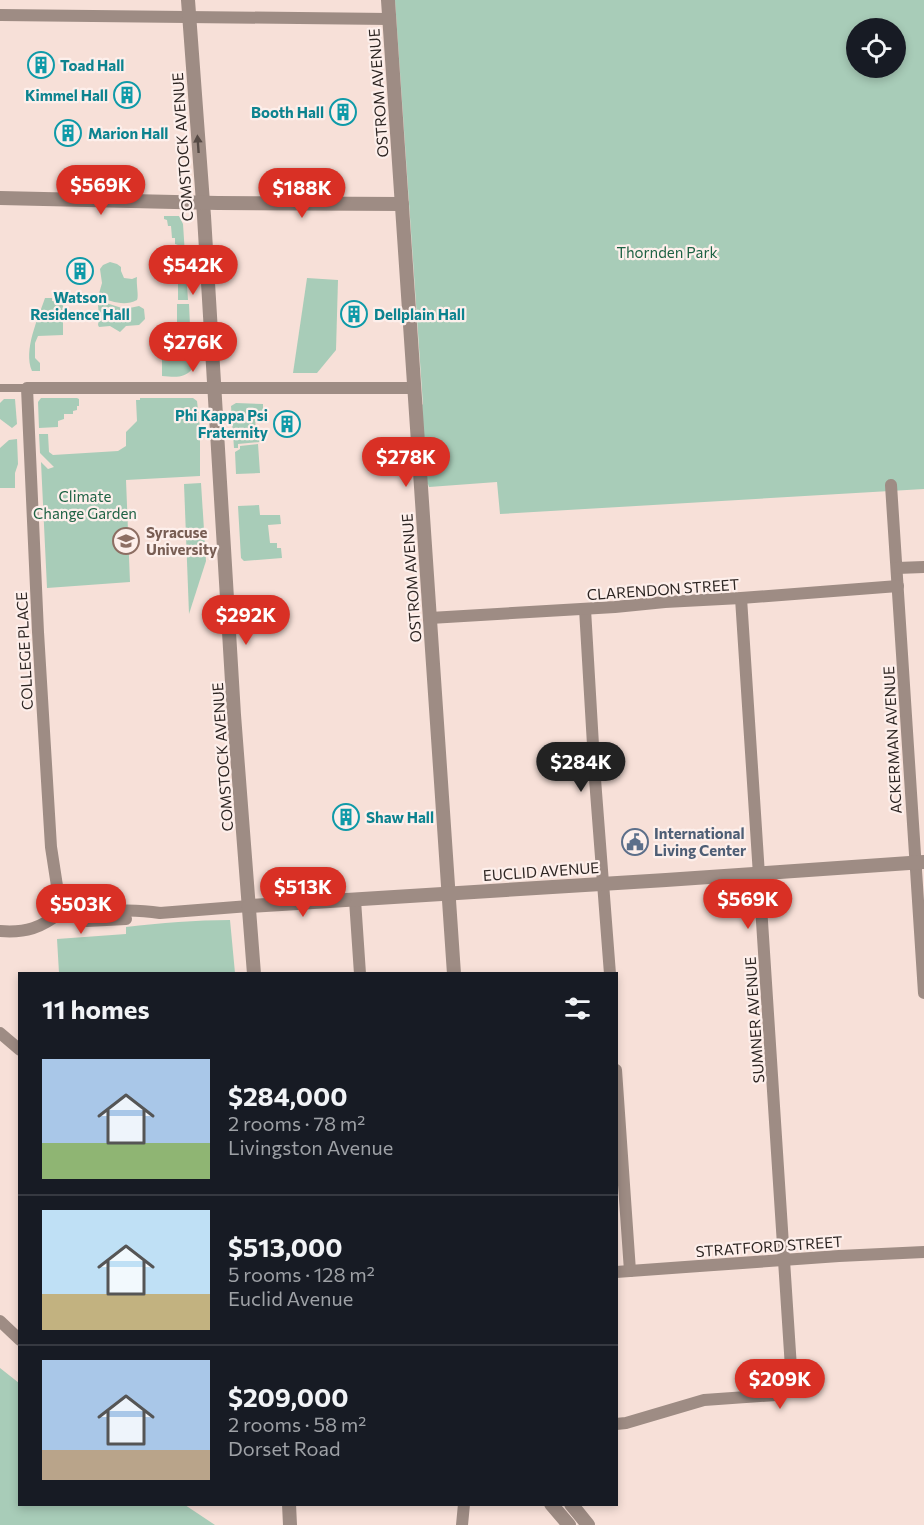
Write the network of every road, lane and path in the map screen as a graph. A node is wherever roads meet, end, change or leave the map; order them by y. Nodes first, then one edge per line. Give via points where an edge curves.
1 (188, 0) edge
2 (388, 0) edge
3 (0, 15) edge
4 (189, 17) junction
5 (389, 19) junction
6 (0, 198) edge
7 (203, 202) junction
8 (402, 204) junction
9 (0, 388) edge
10 (27, 388) junction
11 (214, 388) junction
12 (414, 388) junction
13 (891, 485) dead end
14 (924, 567) edge
15 (897, 568) junction
16 (898, 586) junction
17 (741, 598) junction
18 (585, 609) junction
19 (430, 618) junction
20 (920, 862) edge
21 (759, 874) junction
22 (604, 883) junction
23 (449, 894) junction
24 (355, 900) junction
25 (249, 906) junction
26 (67, 914) junction
27 (0, 931) edge
28 (254, 972) edge
29 (360, 972) edge
30 (454, 972) edge
31 (610, 972) edge
32 (924, 993) edge
33 (0, 1033) edge
34 (18, 1048) edge
35 (618, 1099) edge
36 (924, 1252) edge
37 (784, 1260) junction
38 (630, 1271) junction
39 (618, 1272) edge
40 (0, 1322) edge
41 (18, 1338) edge
42 (618, 1424) edge
43 (289, 1506) edge
44 (464, 1506) edge
45 (553, 1506) edge
46 (574, 1506) edge
47 (290, 1525) edge
48 (462, 1525) edge
49 (569, 1525) edge
50 (588, 1525) edge

1 - 4 street, COMSTOCK AVENUE
2 - 5 street, OSTROM AVENUE
3 - 4 street
4 - 5 street
7 -> 4 street, COMSTOCK AVENUE
5 - 8 street, OSTROM AVENUE
6 - 7 street
7 - 8 street
7 - 11 street, COMSTOCK AVENUE
8 - 12 street, OSTROM AVENUE
9 - 10 street
10 - 11 street
10 - 26 street, COLLEGE PLACE via 51,847
11 - 12 street
11 - 25 street, COMSTOCK AVENUE
12 - 19 street, OSTROM AVENUE
13 - 15 street, ACKERMAN AVENUE
14 - 15 street
15 - 16 street, ACKERMAN AVENUE
16 - 17 street, CLARENDON STREET
16 - 20 street, ACKERMAN AVENUE
17 - 18 street, CLARENDON STREET
17 - 21 street, SUMNER AVENUE
18 - 19 street, CLARENDON STREET
18 - 22 street
19 - 23 street, OSTROM AVENUE
20 - 21 street, EUCLID AVENUE
20 - 32 street, ACKERMAN AVENUE
21 - 22 street, EUCLID AVENUE
21 - 37 street, SUMNER AVENUE
22 - 23 street, EUCLID AVENUE
22 - 31 street
23 - 24 street, EUCLID AVENUE
23 - 30 street, OSTROM AVENUE
24 - 25 street, EUCLID AVENUE
24 - 29 street
25 - 26 street, EUCLID AVENUE via 160,913
25 - 28 street, COMSTOCK AVENUE
26 - 27 street via 26,931
33 - 34 street
35 - 38 street
36 - 37 street, STRATFORD STREET
37 - 38 street, STRATFORD STREET
37 - 42 street, SUMNER AVENUE via 791,1368 790,1386 785,1392 704,1400
38 - 39 street, STRATFORD STREET
40 - 41 street
43 - 47 street
44 - 48 street
45 - 49 street
46 - 50 street

